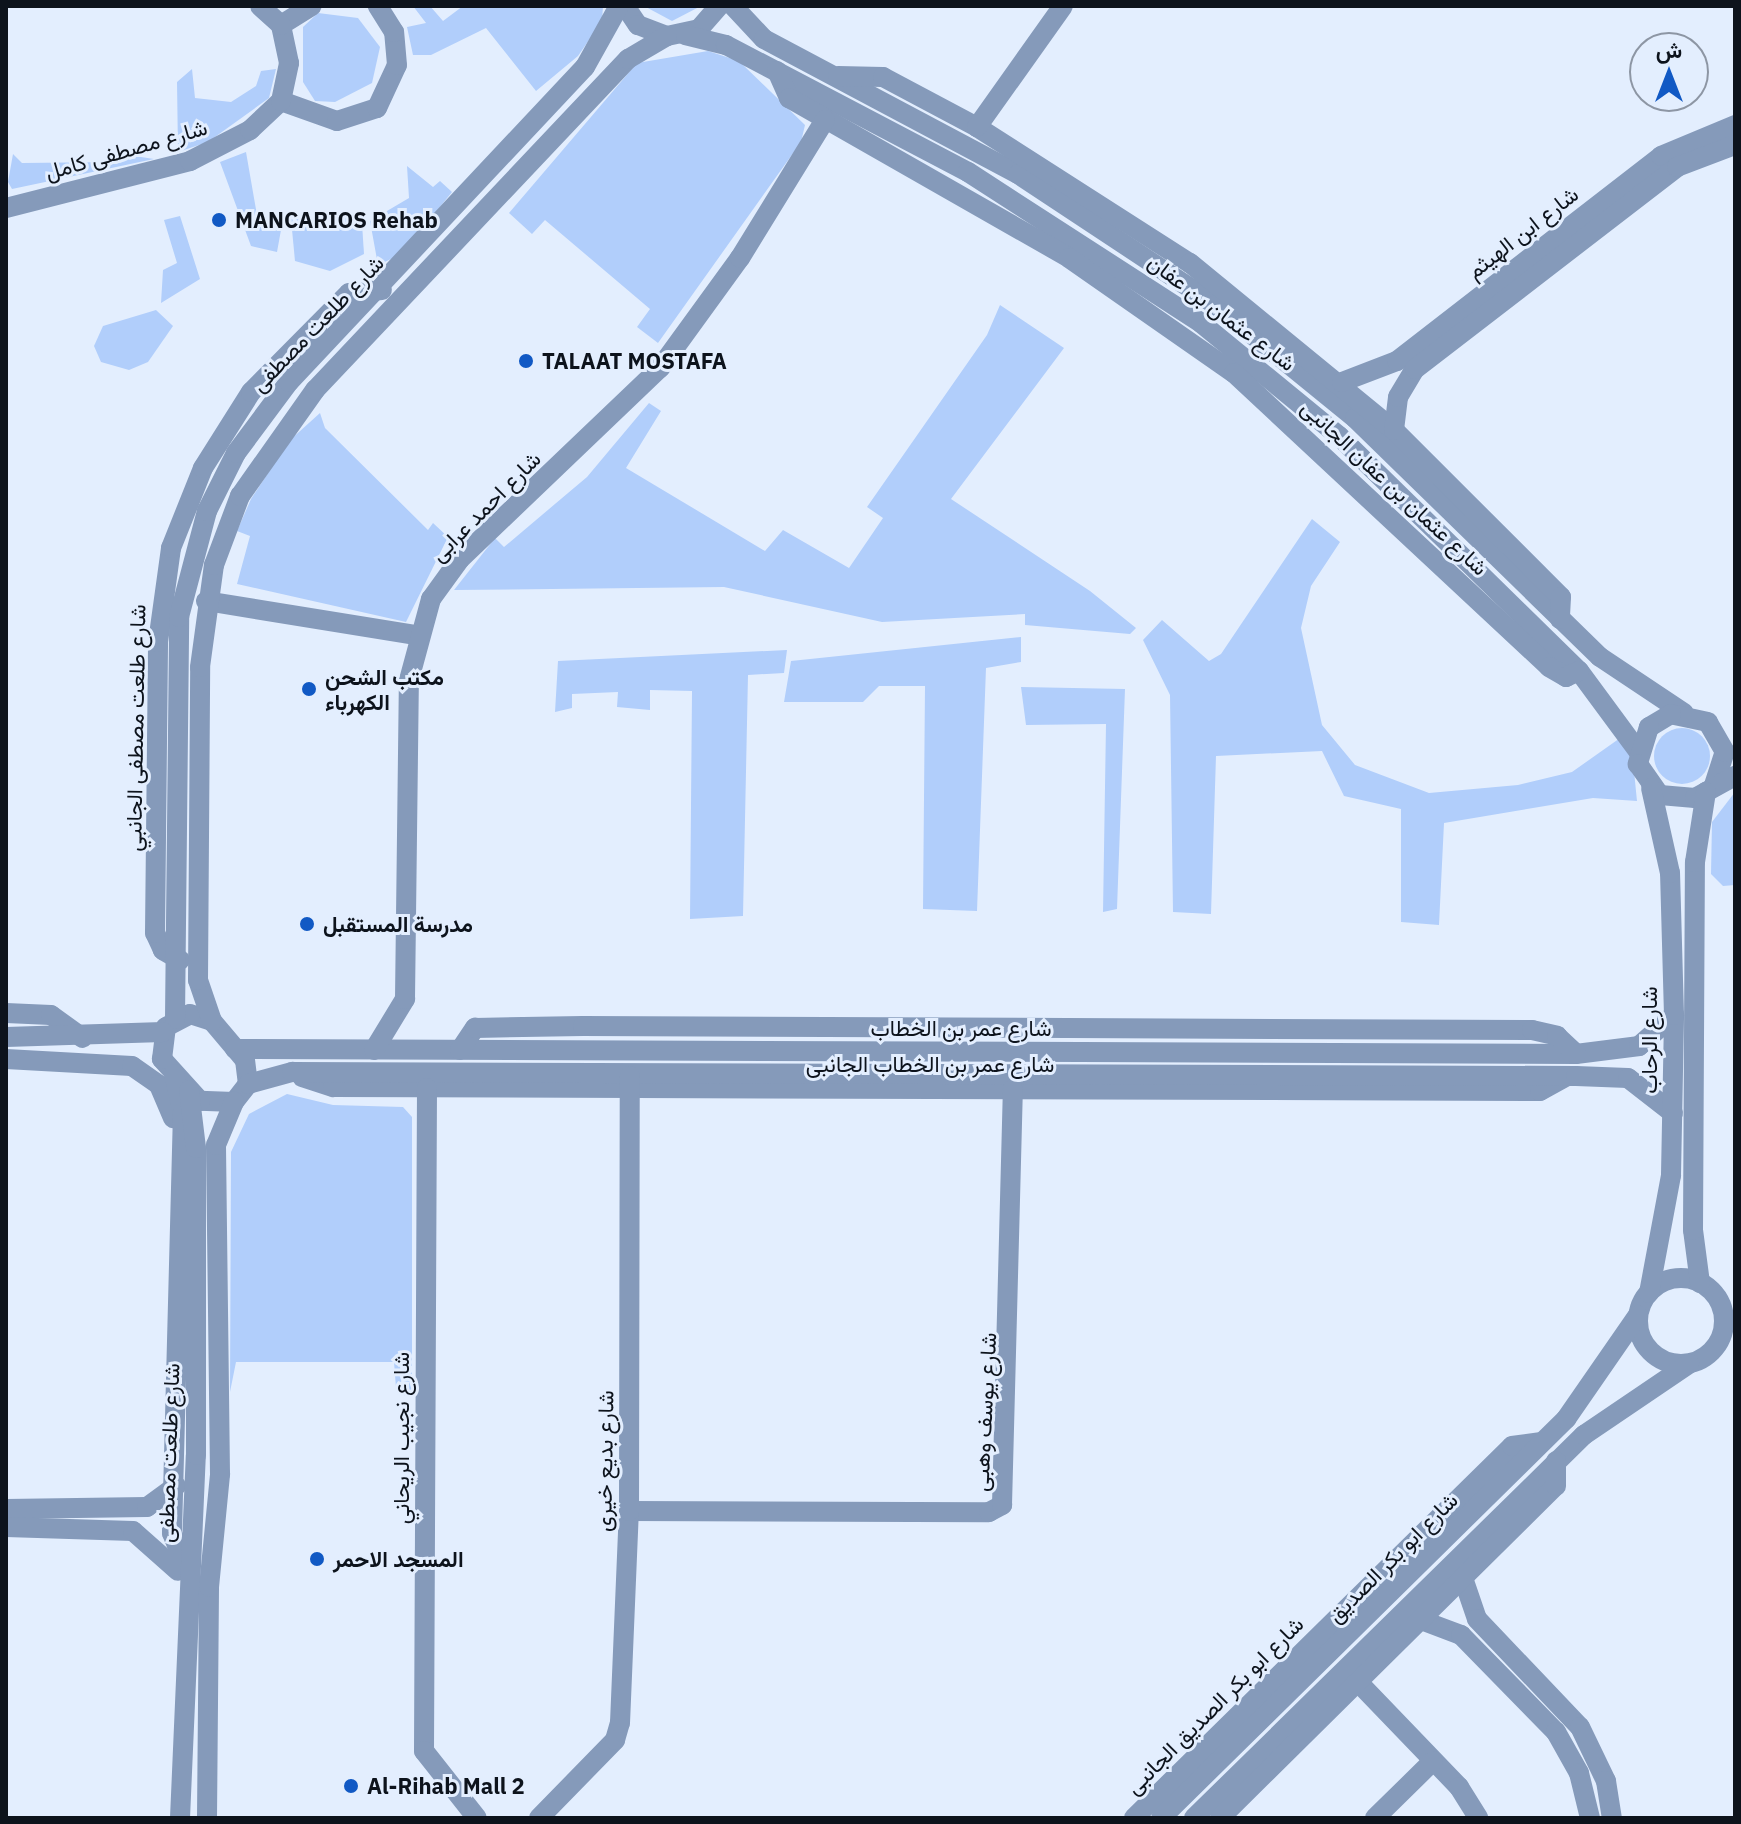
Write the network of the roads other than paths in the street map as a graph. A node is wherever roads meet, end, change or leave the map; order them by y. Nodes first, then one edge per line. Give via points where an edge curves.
1 (260, 6) edge
2 (312, 6) edge
3 (378, 6) edge
4 (622, 6) edge
5 (719, 6) edge
6 (733, 6) edge
7 (1063, 6) edge
8 (281, 25) junction
9 (676, 36) junction
10 (777, 71) junction
11 (838, 76) junction
12 (281, 101) junction
13 (825, 120) junction
14 (1735, 125) edge
15 (977, 127) junction
16 (1735, 145) edge
17 (6, 208) edge
18 (382, 290) junction
19 (1342, 382) junction
20 (1355, 418) junction
21 (1394, 430) junction
22 (1339, 436) junction
23 (206, 601) junction
24 (1560, 619) junction
25 (416, 635) junction
26 (1579, 671) junction
27 (1684, 713) junction
28 (1708, 722) junction
29 (1735, 731) edge
30 (1638, 751) junction
31 (1735, 776) edge
32 (1651, 788) junction
33 (1710, 789) junction
34 (178, 821) junction
35 (200, 821) junction
36 (180, 960) junction
37 (6, 1013) edge
38 (1674, 1015) junction
39 (212, 1021) junction
40 (169, 1026) junction
41 (6, 1037) edge
42 (83, 1038) junction
43 (235, 1049) junction
44 (374, 1050) junction
45 (460, 1050) junction
46 (920, 1052) junction
47 (1576, 1054) junction
48 (6, 1059) edge
49 (292, 1072) junction
50 (920, 1073) junction
51 (174, 1074) junction
52 (1567, 1076) junction
53 (630, 1079) junction
54 (248, 1084) junction
55 (427, 1088) junction
56 (1013, 1089) junction
57 (189, 1090) junction
58 (234, 1102) junction
59 (1673, 1113) junction
60 (180, 1159) junction
61 (1700, 1283) junction
62 (1649, 1293) junction
63 (1726, 1300) edge
64 (1638, 1315) junction
65 (1735, 1346) edge
66 (1711, 1354) junction
67 (1689, 1364) junction
68 (1542, 1442) junction
69 (1556, 1461) junction
70 (176, 1486) junction
71 (6, 1509) edge
72 (629, 1511) junction
73 (6, 1527) edge
74 (123, 1528) junction
75 (6, 1539) edge
76 (186, 1576) junction
77 (1463, 1578) junction
78 (1421, 1620) junction
79 (1358, 1682) junction
80 (179, 1759) junction
81 (207, 1759) junction
82 (1433, 1761) junction
83 (180, 1818) edge
84 (207, 1818) edge
85 (477, 1818) edge
86 (539, 1818) edge
87 (1134, 1818) edge
88 (1161, 1818) edge
89 (1194, 1818) edge
90 (1220, 1818) edge
91 (1375, 1818) edge
92 (1478, 1818) edge
93 (1590, 1818) edge
94 (1612, 1818) edge

1 - 8 street
2 - 8 street
3 - 12 street via 394,32 397,65 377,108 337,121
4 - 9 street, شارع عثمان بن عفان via 638,25
4 - 18 street, شارع طلعت مصطفى via 585,67
5 - 9 street, شارع طلعت مصطفى
6 - 11 street, شارع عثمان بن عفان via 764,39
7 - 15 street
8 - 12 street via 289,63
9 - 10 street, شارع عثمان بن عفان
9 - 23 street, شارع طلعت مصطفى via 628,59 279,431 229,519
10 - 13 street, شارع عثمان بن عفان الجانبى via 785,94
10 - 22 street, شارع عثمان بن عفان via 1085,243 1239,352
11 - 15 street, شارع عثمان بن عفان الجانبى via 883,77
11 - 20 street, شارع عثمان بن عفان via 1009,169 1159,264
12 - 17 street, شارع مصطفى كامل via 250,130 190,161
13 - 25 street, شارع احمد عرابى via 740,258 660,368 460,559
13 - 26 street, شارع عثمان بن عفان الجانبى via 959,191 1180,333 1426,545 1549,667 1566,677
14 - 19 street, شارع ابن الهيثم via 1661,156 1397,361
15 - 19 street, شارع عثمان بن عفان الجانبى via 1190,263
16 - 21 street, شارع ابن الهيثم via 1677,167 1415,369 1398,397
18 - 34 street, شارع طلعت مصطفى via 260,418 207,511 179,617
18 - 36 street, شارع طلعت مصطفى الجانبي via 349,293 251,392 203,468 171,548 158,642 155,933 163,950
19 - 21 street, شارع عثمان بن عفان الجانبى
20 - 22 street
20 - 24 street, شارع عثمان بن عفان
21 - 24 street, شارع عثمان بن عفان الجانبى via 1561,597
22 - 26 street, شارع عثمان بن عفان
23 - 25 street
23 - 35 street, شارع طلعت مصطفى
24 - 27 street, شارع عثمان بن عفان via 1619,672
25 - 44 street, شارع احمد عرابى via 409,680 405,999
26 - 30 street, شارع عثمان بن عفان
27 - 28 street
27 - 30 street via 1659,719
28 - 29 street
28 - 33 street via 1725,752
30 - 32 street
31 - 33 street
32 - 33 street via 1672,799
32 - 38 street, شارع الرحاب via 1670,873
33 - 61 street via 1695,862 1693,1230
34 - 35 street
34 - 36 street, شارع طلعت مصطفى
35 - 39 street, شارع طلعت مصطفى via 198,980
36 - 40 street, شارع طلعت مصطفى
37 - 42 street via 51,1015
38 - 47 street, شارع عمر بن الخطاب via 1639,1046
38 - 59 street, شارع الرحاب
39 - 40 street
39 - 43 street
40 - 42 street
40 - 51 street via 160,1053
41 - 42 street
43 - 44 street, شارع عمر بن الخطاب
43 - 54 street
44 - 45 street, شارع عمر بن الخطاب
45 - 46 street, شارع عمر بن الخطاب
45 - 47 street, شارع عمر بن الخطاب الجانبى via 475,1028 599,1026 1532,1030 1557,1036
46 - 47 street, شارع عمر بن الخطاب
46 - 50 street
48 - 60 street via 142,1071 170,1103
49 - 53 street, شارع عمر بن الخطاب
49 - 54 street, شارع عمر بن الخطاب
49 - 55 street, شارع عمر بن الخطاب الجانبى via 333,1087
50 - 52 street, شارع عمر بن الخطاب
50 - 53 street, شارع عمر بن الخطاب
51 - 57 street
51 - 60 street via 183,1112
52 - 56 street, شارع عمر بن الخطاب الجانبى via 1540,1091
52 - 59 street, شارع عمر بن الخطاب via 1628,1078
53 - 55 street, شارع عمر بن الخطاب الجانبى
53 - 56 street, شارع عمر بن الخطاب الجانبى
53 - 72 street, شارع بديع خيرى
54 - 58 street
55 - 85 street, شارع نجيب الريحاني via 424,1751
56 - 72 street, شارع يوسف وهبى via 1002,1505 989,1512
57 - 58 street via 206,1105
57 - 76 street, شارع طلعت مصطفى via 196,1148 196,1455
58 - 81 street via 216,1145 220,1474 209,1587
59 - 62 street, شارع الرحاب via 1669,1195
60 - 70 street
61 - 62 street via 1667,1280
61 - 63 street
62 - 64 street
63 - 66 street via 1724,1333
64 - 67 street via 1645,1346 1657,1358
64 - 68 street, شارع ابو بكر الصديق via 1599,1380
65 - 66 street
66 - 67 street
67 - 69 street, شارع ابو بكر الصديق via 1620,1405
68 - 87 street, شارع ابو بكر الصديق الجانبى via 1512,1446
68 - 88 street, شارع ابو بكر الصديق
69 - 77 street via 1556,1486
69 - 89 street, شارع ابو بكر الصديق
70 - 71 street via 147,1507
70 - 76 street via 173,1541
72 - 86 street, شارع بديع خيرى via 618,1732
73 - 74 street
74 - 75 street via 100,1540
74 - 76 street via 163,1551
76 - 80 street, شارع طلعت مصطفى
77 - 78 street
77 - 94 street via 1477,1619 1580,1727 1603,1771
78 - 79 street
78 - 93 street via 1461,1635 1556,1732 1579,1773
79 - 82 street
79 - 90 street
80 - 81 street
80 - 83 street, شارع طلعت مصطفى
81 - 84 street
82 - 91 street
82 - 92 street

